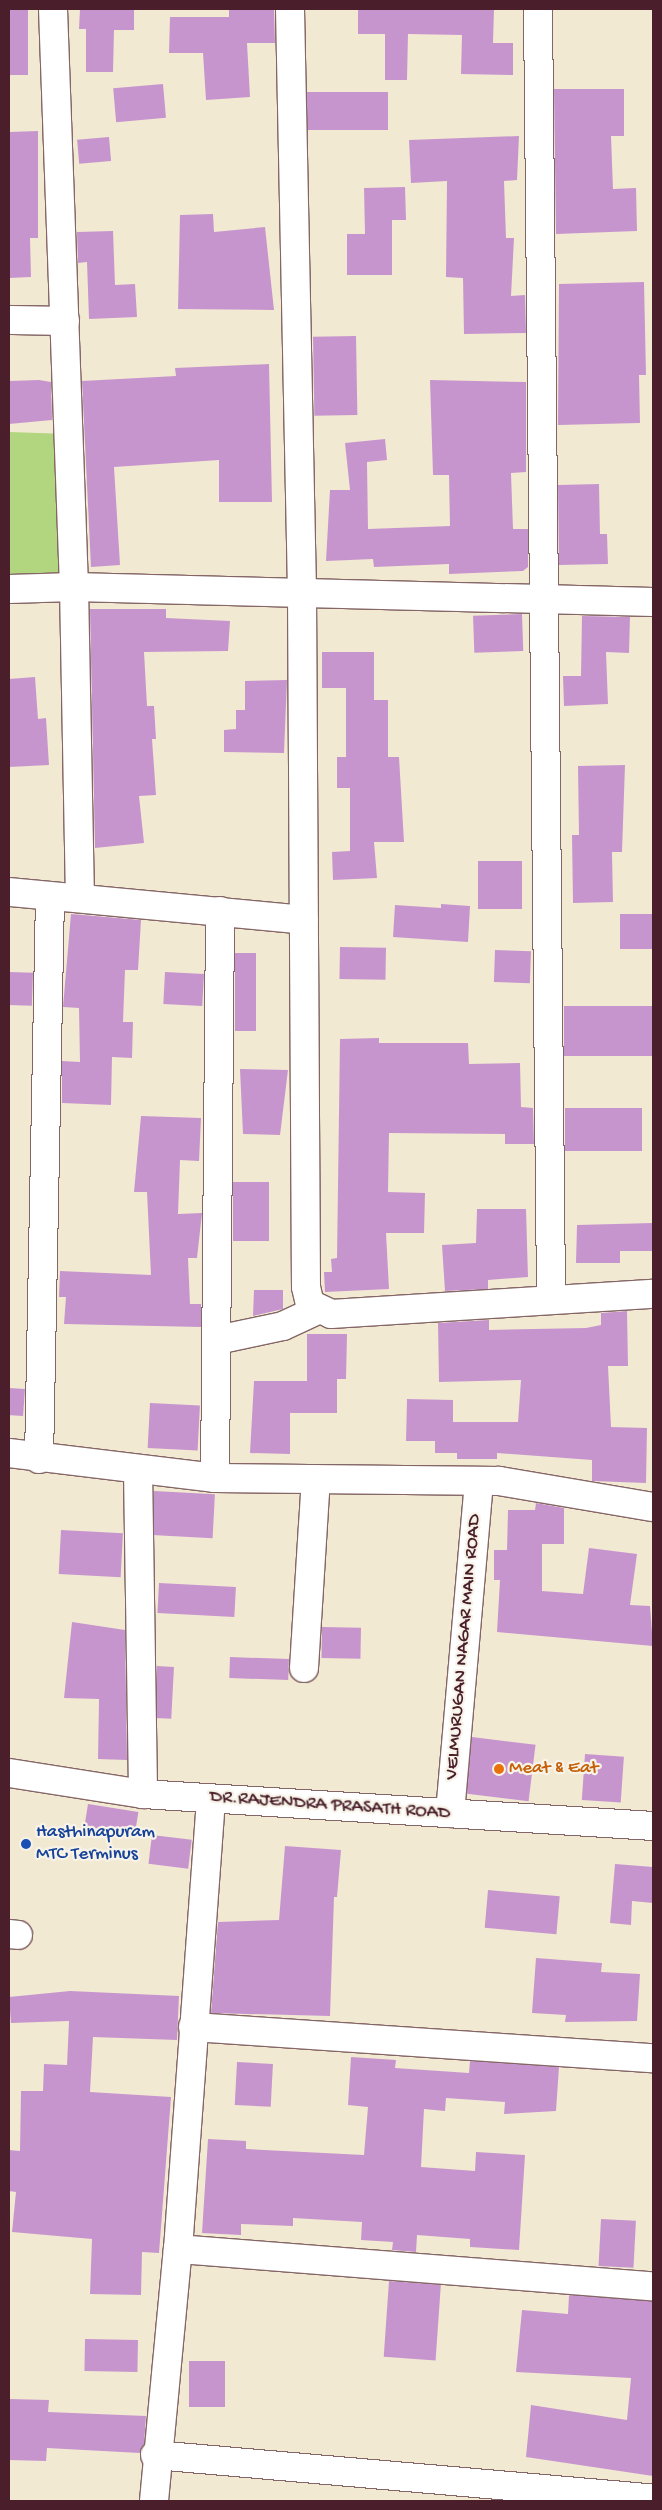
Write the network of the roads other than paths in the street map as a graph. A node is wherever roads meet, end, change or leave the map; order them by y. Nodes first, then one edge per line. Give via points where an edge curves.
1 (53, 9) edge
2 (290, 9) edge
3 (538, 9) edge
4 (9, 320) edge
5 (65, 322) junction
6 (74, 587) junction
7 (9, 589) edge
8 (302, 592) junction
9 (543, 598) junction
10 (653, 602) edge
11 (9, 892) edge
12 (50, 897) junction
13 (80, 898) junction
14 (220, 911) junction
15 (304, 920) junction
16 (653, 1294) edge
17 (551, 1297) junction
18 (318, 1310) junction
19 (217, 1340) junction
20 (9, 1453) edge
21 (39, 1459) junction
22 (138, 1471) junction
23 (215, 1478) junction
24 (316, 1479) junction
25 (479, 1481) junction
26 (653, 1507) edge
27 (304, 1668) dead end
28 (9, 1773) edge
29 (143, 1794) junction
30 (211, 1799) junction
31 (450, 1813) junction
32 (653, 1826) edge
33 (192, 2027) junction
34 (653, 2058) edge
35 (178, 2249) junction
36 (653, 2286) edge
37 (156, 2455) junction
38 (653, 2500) edge
39 (154, 2501) edge

1 - 5 street
2 - 8 street
3 - 9 street
4 - 5 street
5 - 6 street
6 - 7 street
6 - 8 street
6 - 13 street
8 - 9 street
8 - 15 street
9 - 10 street
9 - 17 street
11 - 12 street
12 - 13 street
12 - 21 street
13 - 14 street
14 - 15 street
14 - 19 street
15 - 18 street via 306,1286 310,1304
16 - 17 street
17 - 18 street via 331,1314
18 - 19 street via 283,1326
19 - 23 street
20 - 21 street
21 - 22 street
22 - 23 street
22 - 29 street
23 - 24 street
24 - 25 street
24 - 27 street
25 - 26 street
25 - 31 street, VELMURUGAN NAGAR MAIN ROAD
28 - 29 street, DR.RAJENDRA PRASATH ROAD
29 - 30 street, DR.RAJENDRA PRASATH ROAD
30 - 31 street, DR.RAJENDRA PRASATH ROAD
30 - 33 street
31 - 32 street, DR.RAJENDRA PRASATH ROAD
33 - 34 street
33 - 35 street
35 - 36 street
35 - 37 street
37 - 38 street
37 - 39 street

